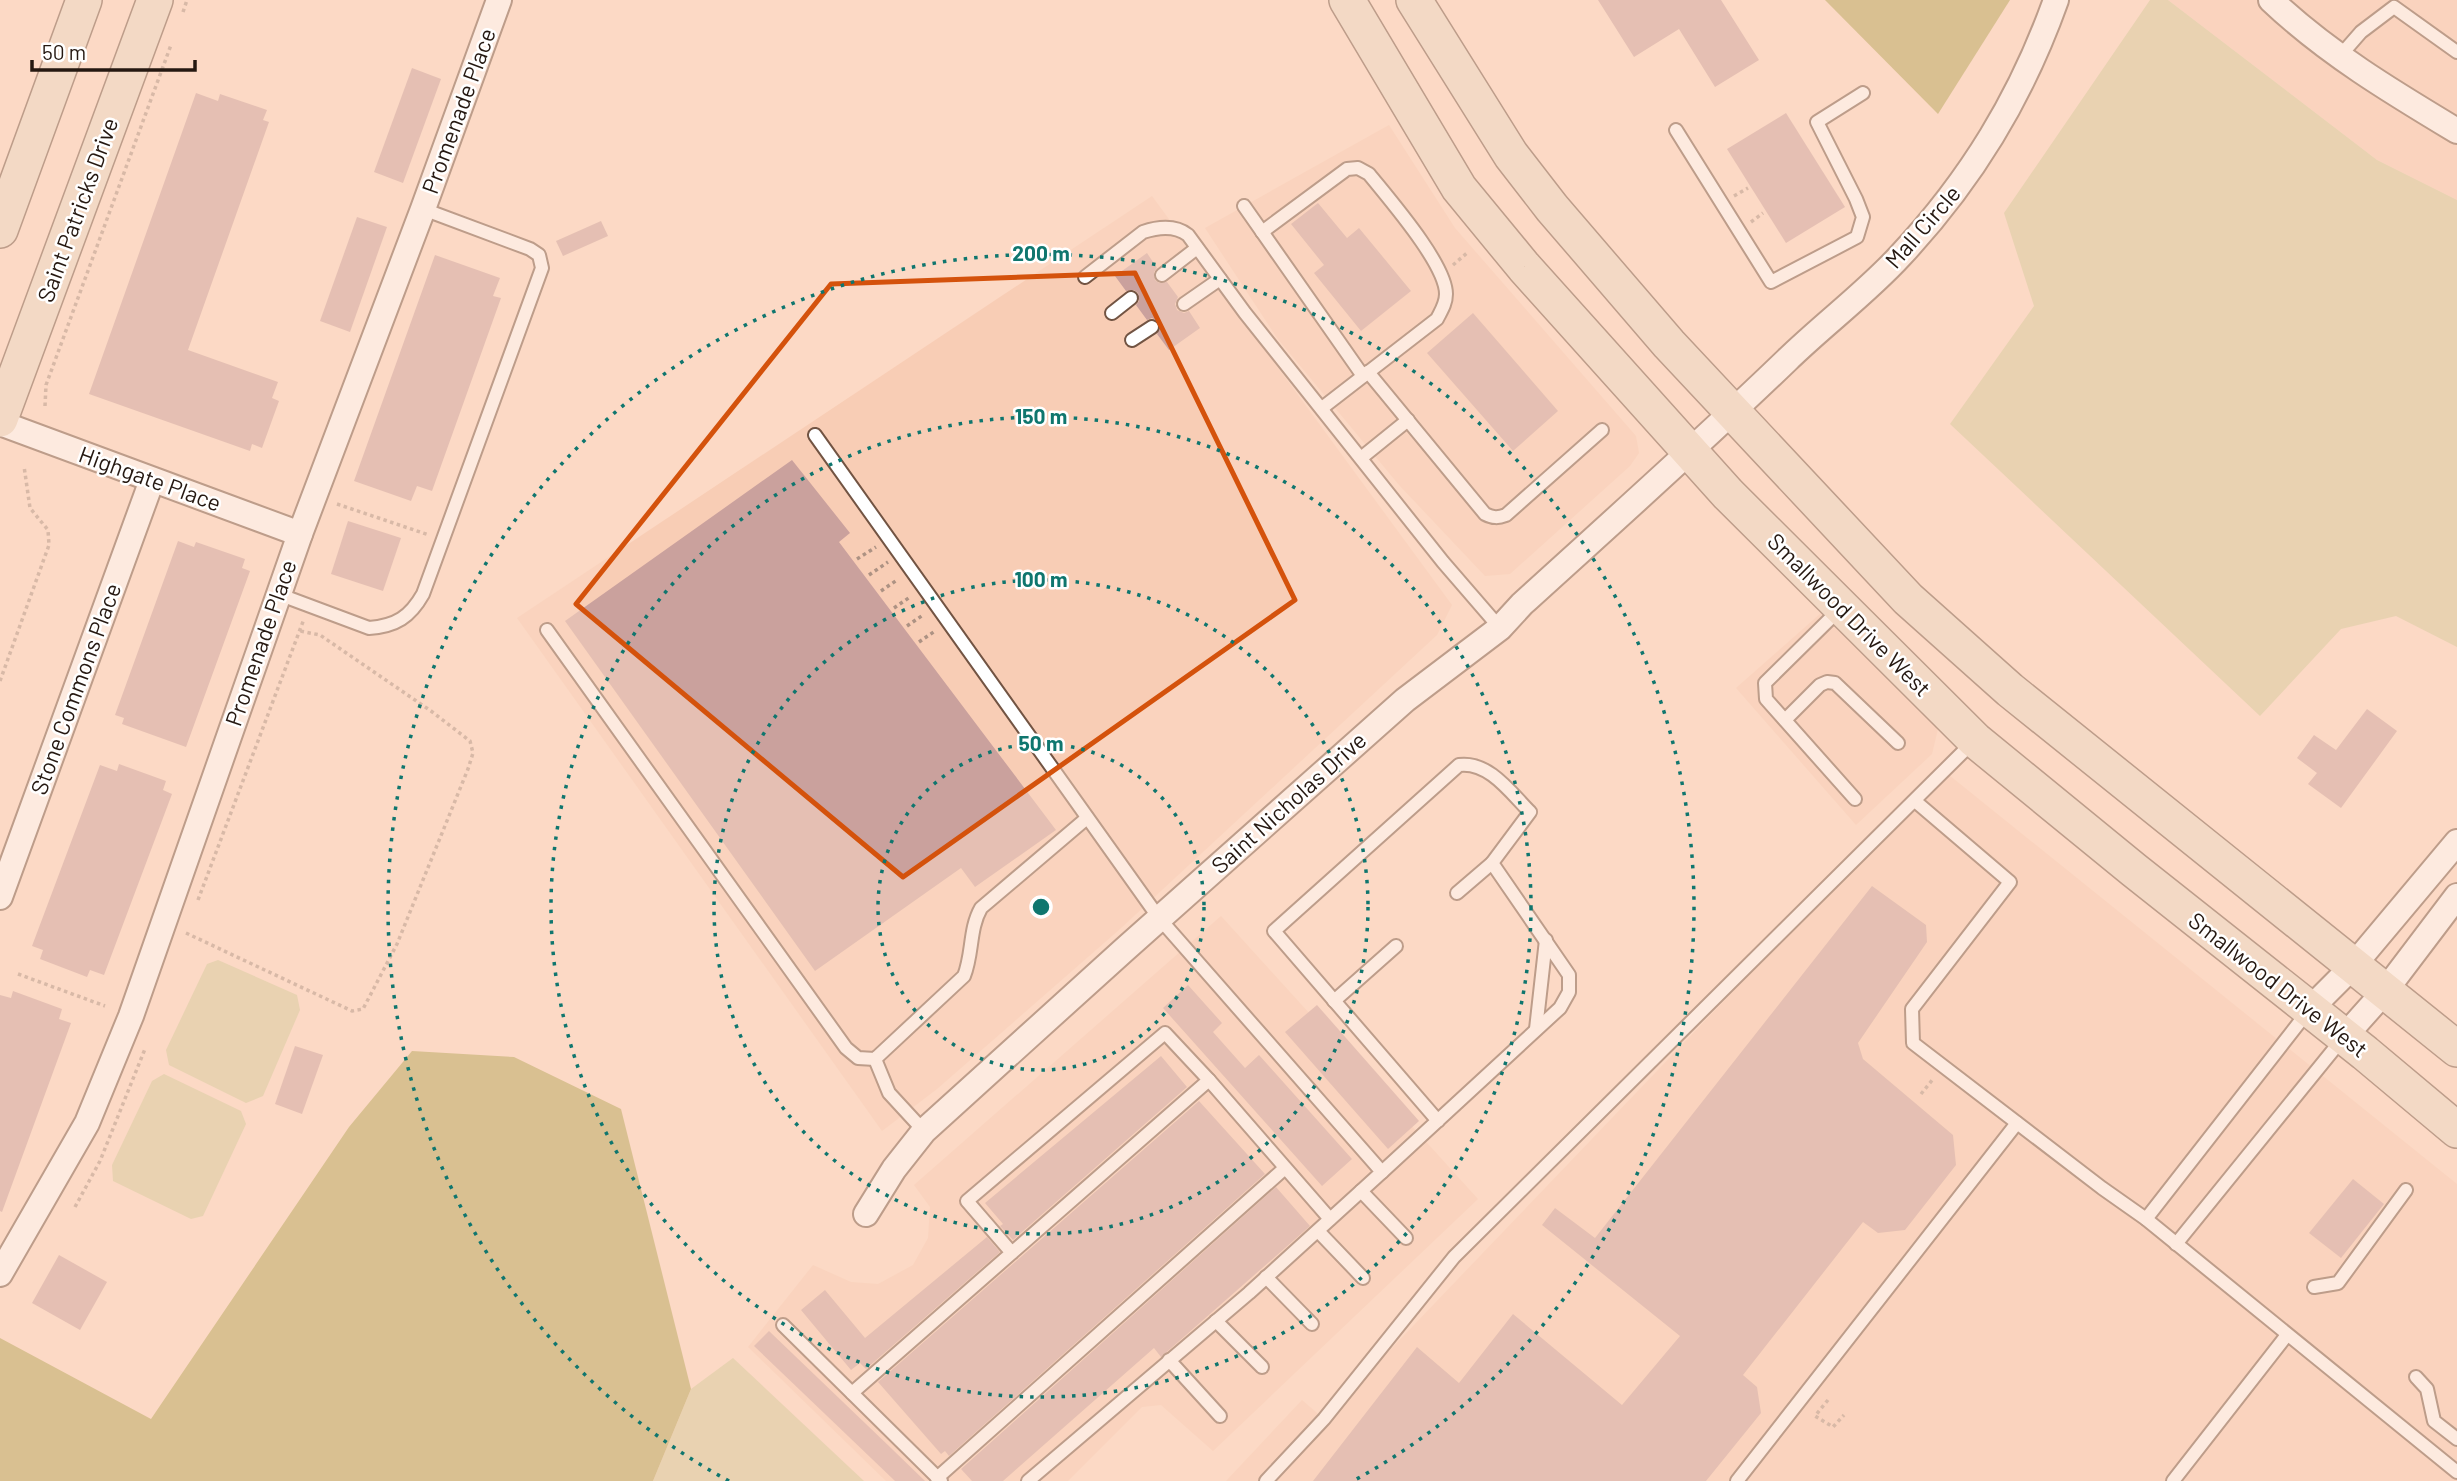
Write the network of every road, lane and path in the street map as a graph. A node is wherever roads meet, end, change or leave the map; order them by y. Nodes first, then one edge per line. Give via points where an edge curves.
1 (83, 0) edge
2 (187, 0) edge
3 (499, 0) edge
4 (1348, 0) edge
5 (1414, 0) edge
6 (2056, 0) edge
7 (2271, 0) edge
8 (169, 6) edge
9 (174, 37) dead end
10 (2457, 52) edge
11 (2340, 56) junction
12 (1863, 93) dead end
13 (1676, 130) dead end
14 (2457, 131) edge
15 (1244, 206) dead end
16 (423, 209) junction
17 (0, 230) edge
18 (1262, 232) junction
19 (1197, 247) junction
20 (1467, 253) dead end
21 (1448, 269) dead end
22 (1162, 275) dead end
23 (1085, 276) dead end
24 (1220, 279) junction
25 (1131, 298) dead end
26 (1184, 304) dead end
27 (1112, 313) dead end
28 (1152, 327) dead end
29 (1132, 340) dead end
30 (1366, 374) junction
31 (45, 406) dead end
32 (1322, 408) junction
33 (1733, 413) junction
34 (1408, 420) junction
35 (0, 421) edge
36 (1602, 430) dead end
37 (815, 435) dead end
38 (1689, 453) junction
39 (1362, 458) junction
40 (24, 466) dead end
41 (152, 480) junction
42 (335, 503) dead end
43 (300, 534) junction
44 (442, 539) junction
45 (278, 594) junction
46 (1841, 608) junction
47 (1500, 628) junction
48 (300, 631) dead end
49 (547, 631) dead end
50 (0, 681) edge
51 (1785, 720) junction
52 (1975, 740) junction
53 (1898, 743) dead end
54 (1855, 799) dead end
55 (1915, 800) junction
56 (1087, 818) junction
57 (2457, 842) edge
58 (1492, 863) junction
59 (1457, 893) dead end
60 (2457, 896) edge
61 (0, 897) edge
62 (1159, 918) junction
63 (186, 933) dead end
64 (1545, 940) junction
65 (1396, 946) dead end
66 (2353, 966) junction
67 (18, 974) dead end
68 (2385, 990) junction
69 (1334, 1001) junction
70 (105, 1006) dead end
71 (2309, 1010) junction
72 (1536, 1029) junction
73 (2344, 1037) junction
74 (2457, 1049) edge
75 (875, 1059) junction
76 (1209, 1080) junction
77 (1438, 1121) junction
78 (2017, 1123) junction
79 (2457, 1130) edge
80 (924, 1131) junction
81 (1285, 1168) junction
82 (1382, 1171) junction
83 (2406, 1190) dead end
84 (1362, 1191) junction
85 (866, 1214) dead end
86 (1330, 1219) junction
87 (2146, 1219) junction
88 (1318, 1231) junction
89 (1406, 1238) dead end
90 (2176, 1244) junction
91 (6, 1249) edge
92 (1012, 1253) junction
93 (0, 1274) edge
94 (1266, 1277) junction
95 (1363, 1278) dead end
96 (2314, 1287) dead end
97 (1216, 1321) junction
98 (1312, 1324) dead end
99 (783, 1325) dead end
100 (2287, 1335) junction
101 (1168, 1360) junction
102 (1262, 1367) dead end
103 (2416, 1377) dead end
104 (852, 1393) junction
105 (1828, 1400) dead end
106 (1844, 1415) dead end
107 (1220, 1416) dead end
108 (2457, 1439) edge
109 (2457, 1472) edge
110 (939, 1479) edge
111 (1028, 1481) edge
112 (1266, 1481) edge
113 (1737, 1481) edge
114 (2173, 1481) edge

1 - 17 main road
2 - 8 path
3 - 16 street, Promenade Place
4 - 38 main road, Smallwood Drive West via 1459,188
5 - 33 main road via 1510,155
6 - 33 street, Mall Circle via 2003,119 1941,210 1899,258
7 - 11 street
8 - 35 main road, Saint Patricks Drive
9 - 31 path via 46,385
10 - 11 lane via 2394,7 2361,32
11 - 14 street
12 - 13 lane via 1817,122 1860,208 1863,217 1857,237 1771,282
15 - 18 lane
16 - 43 street, Promenade Place
16 - 44 lane via 530,249 539,255 542,268
18 - 30 lane
18 - 30 lane via 1347,169 1358,168 1369,174 1418,237 1444,281 1444,306 1437,319
19 - 22 lane
19 - 23 lane via 1182,230 1155,228 1131,240
19 - 24 lane
20 - 21 path
24 - 26 lane
24 - 32 lane
25 - 27 lane
28 - 29 lane
30 - 32 lane
30 - 34 lane
32 - 39 lane
33 - 38 street, Saint Nicholas Drive
33 - 66 main road via 1949,636
34 - 36 lane via 1485,514 1499,518
34 - 39 lane
35 - 41 street, Highgate Place
37 - 56 lane
38 - 46 main road, Smallwood Drive West
38 - 47 street, Saint Nicholas Drive
39 - 47 lane
40 - 50 path via 30,508 47,530 49,545
41 - 43 street, Highgate Place
41 - 61 street, Stone Commons Place
42 - 44 path
43 - 45 street, Promenade Place
44 - 45 lane via 414,609 384,627 369,628
45 - 91 street, Promenade Place via 131,1016 87,1123
46 - 51 lane via 1765,683 1766,699
46 - 52 main road, Smallwood Drive West
47 - 62 street, Saint Nicholas Drive via 1405,700
48 - 63 path via 320,635 470,741 473,753 468,769 397,944 363,1009 352,1011
49 - 75 lane via 846,1048 858,1058
51 - 53 lane via 1820,685 1835,683
51 - 54 lane
52 - 55 lane
52 - 71 main road, Smallwood Drive West
55 - 78 lane via 2010,883 1912,1009 1913,1043
55 - 112 lane via 1454,1257 1324,1419
56 - 62 lane
56 - 75 lane via 981,908 964,976
57 - 66 street
58 - 59 lane
58 - 64 lane
58 - 69 lane via 1530,812 1489,772 1472,763 1459,765 1274,931
60 - 68 street
62 - 80 street, Saint Nicholas Drive
62 - 82 lane
64 - 72 lane
64 - 72 lane via 1569,975 1569,992 1560,1008
65 - 69 lane
66 - 68 main road
66 - 71 street
67 - 70 path
68 - 73 street
68 - 74 main road
69 - 77 lane
71 - 73 main road, Smallwood Drive West
71 - 87 lane
72 - 77 lane
73 - 79 main road, Smallwood Drive West
73 - 90 lane
75 - 80 lane via 889,1093
76 - 81 lane
76 - 92 lane
76 - 92 lane via 1165,1033 967,1201
77 - 82 lane
78 - 87 lane
78 - 113 lane
80 - 85 street, Saint Nicholas Drive
81 - 86 lane
81 - 110 lane
82 - 84 lane
83 - 96 lane via 2338,1283
84 - 86 lane
84 - 89 lane
86 - 88 lane
87 - 90 lane
88 - 94 lane
88 - 95 lane
90 - 100 lane
91 - 93 street, Promenade Place
92 - 104 lane
94 - 97 lane
94 - 98 lane
97 - 101 lane
97 - 102 lane
99 - 104 lane
100 - 109 lane
100 - 114 lane
101 - 107 lane
101 - 111 lane
103 - 108 lane via 2427,1389 2434,1421
104 - 110 lane
105 - 106 path via 1815,1416 1833,1427

